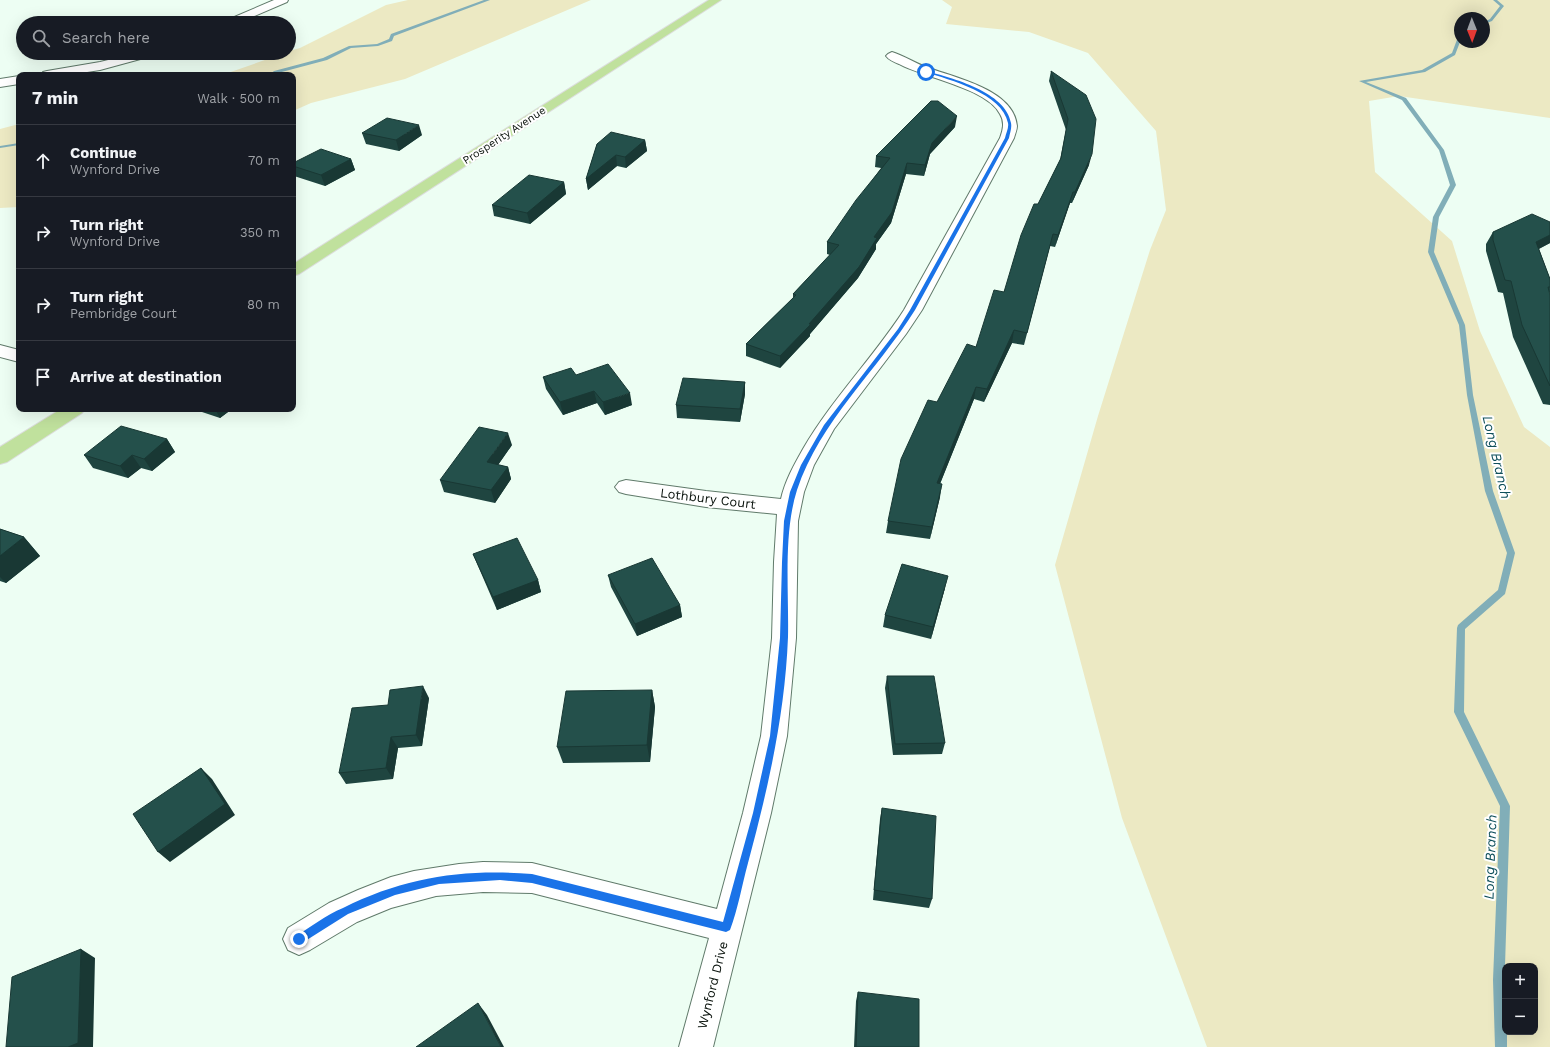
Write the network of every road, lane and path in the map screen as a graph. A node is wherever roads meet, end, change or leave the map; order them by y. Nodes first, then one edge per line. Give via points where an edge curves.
1 (283, 0) edge
2 (716, 0) edge
3 (245, 16) edge
4 (892, 56) dead end
5 (123, 60) edge
6 (65, 72) edge
7 (16, 80) edge
8 (0, 83) edge
9 (296, 269) edge
10 (0, 351) edge
11 (16, 355) edge
12 (70, 412) edge
13 (0, 457) edge
14 (626, 486) dead end
15 (790, 508) junction
16 (726, 927) junction
17 (299, 939) dead end
18 (696, 1047) edge

1 - 3 street
2 - 9 main road, Prosperity Avenue
4 - 15 street, Wynford Drive via 985,94 997,102 1005,112 1010,127 1007,138 913,310 826,426 801,472
5 - 6 street
7 - 8 street
10 - 11 street
12 - 13 main road
14 - 15 street, Lothbury Court
15 - 16 street, Wynford Drive via 785,562 784,638 774,736 758,813
16 - 17 street via 532,878 500,876 439,880 395,890 345,911
16 - 18 street, Wynford Drive

